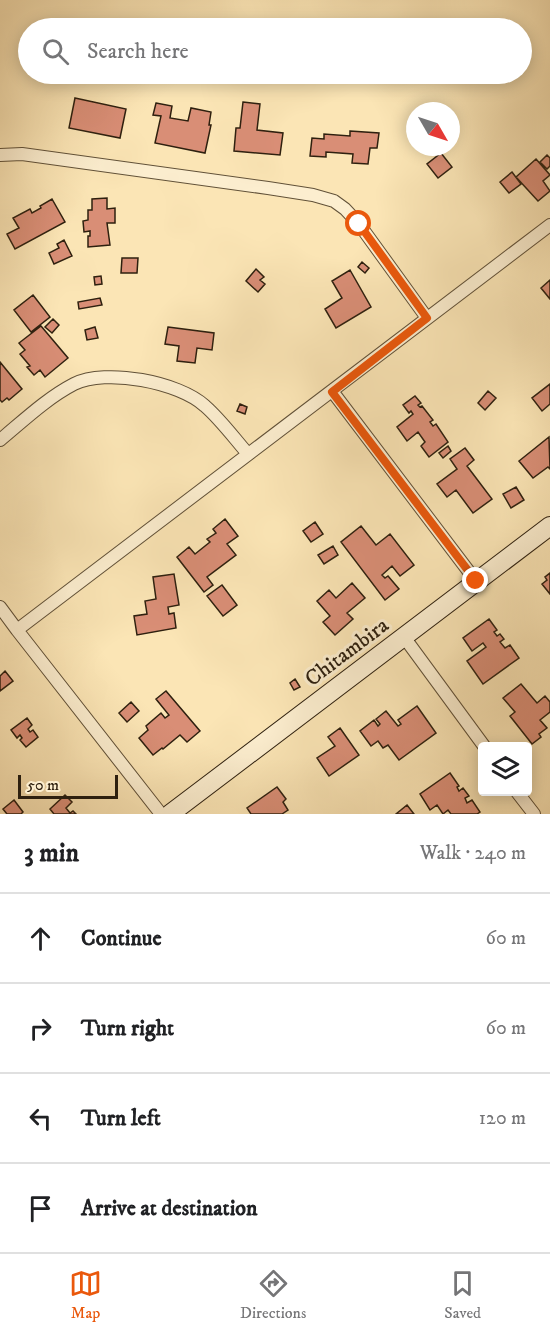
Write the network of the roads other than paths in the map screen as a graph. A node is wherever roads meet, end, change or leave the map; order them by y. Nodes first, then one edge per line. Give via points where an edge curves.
1 (0, 155) edge
2 (550, 225) edge
3 (427, 318) junction
4 (332, 392) junction
5 (0, 440) edge
6 (248, 454) junction
7 (550, 526) edge
8 (476, 581) junction
9 (0, 607) edge
10 (17, 630) junction
11 (404, 637) junction
12 (480, 742) edge
13 (520, 796) edge
14 (161, 814) edge
15 (170, 814) edge
16 (534, 814) edge

1 - 3 street via 22,154 268,188 334,201 359,224
2 - 3 street
3 - 4 street
4 - 6 street
4 - 8 street
5 - 6 street via 74,384 86,379 118,378 150,382 190,395
6 - 10 street
7 - 8 street, Chitambira
8 - 11 street, Chitambira
9 - 10 street
10 - 14 street
11 - 12 street
11 - 15 street, Chitambira
13 - 16 street

